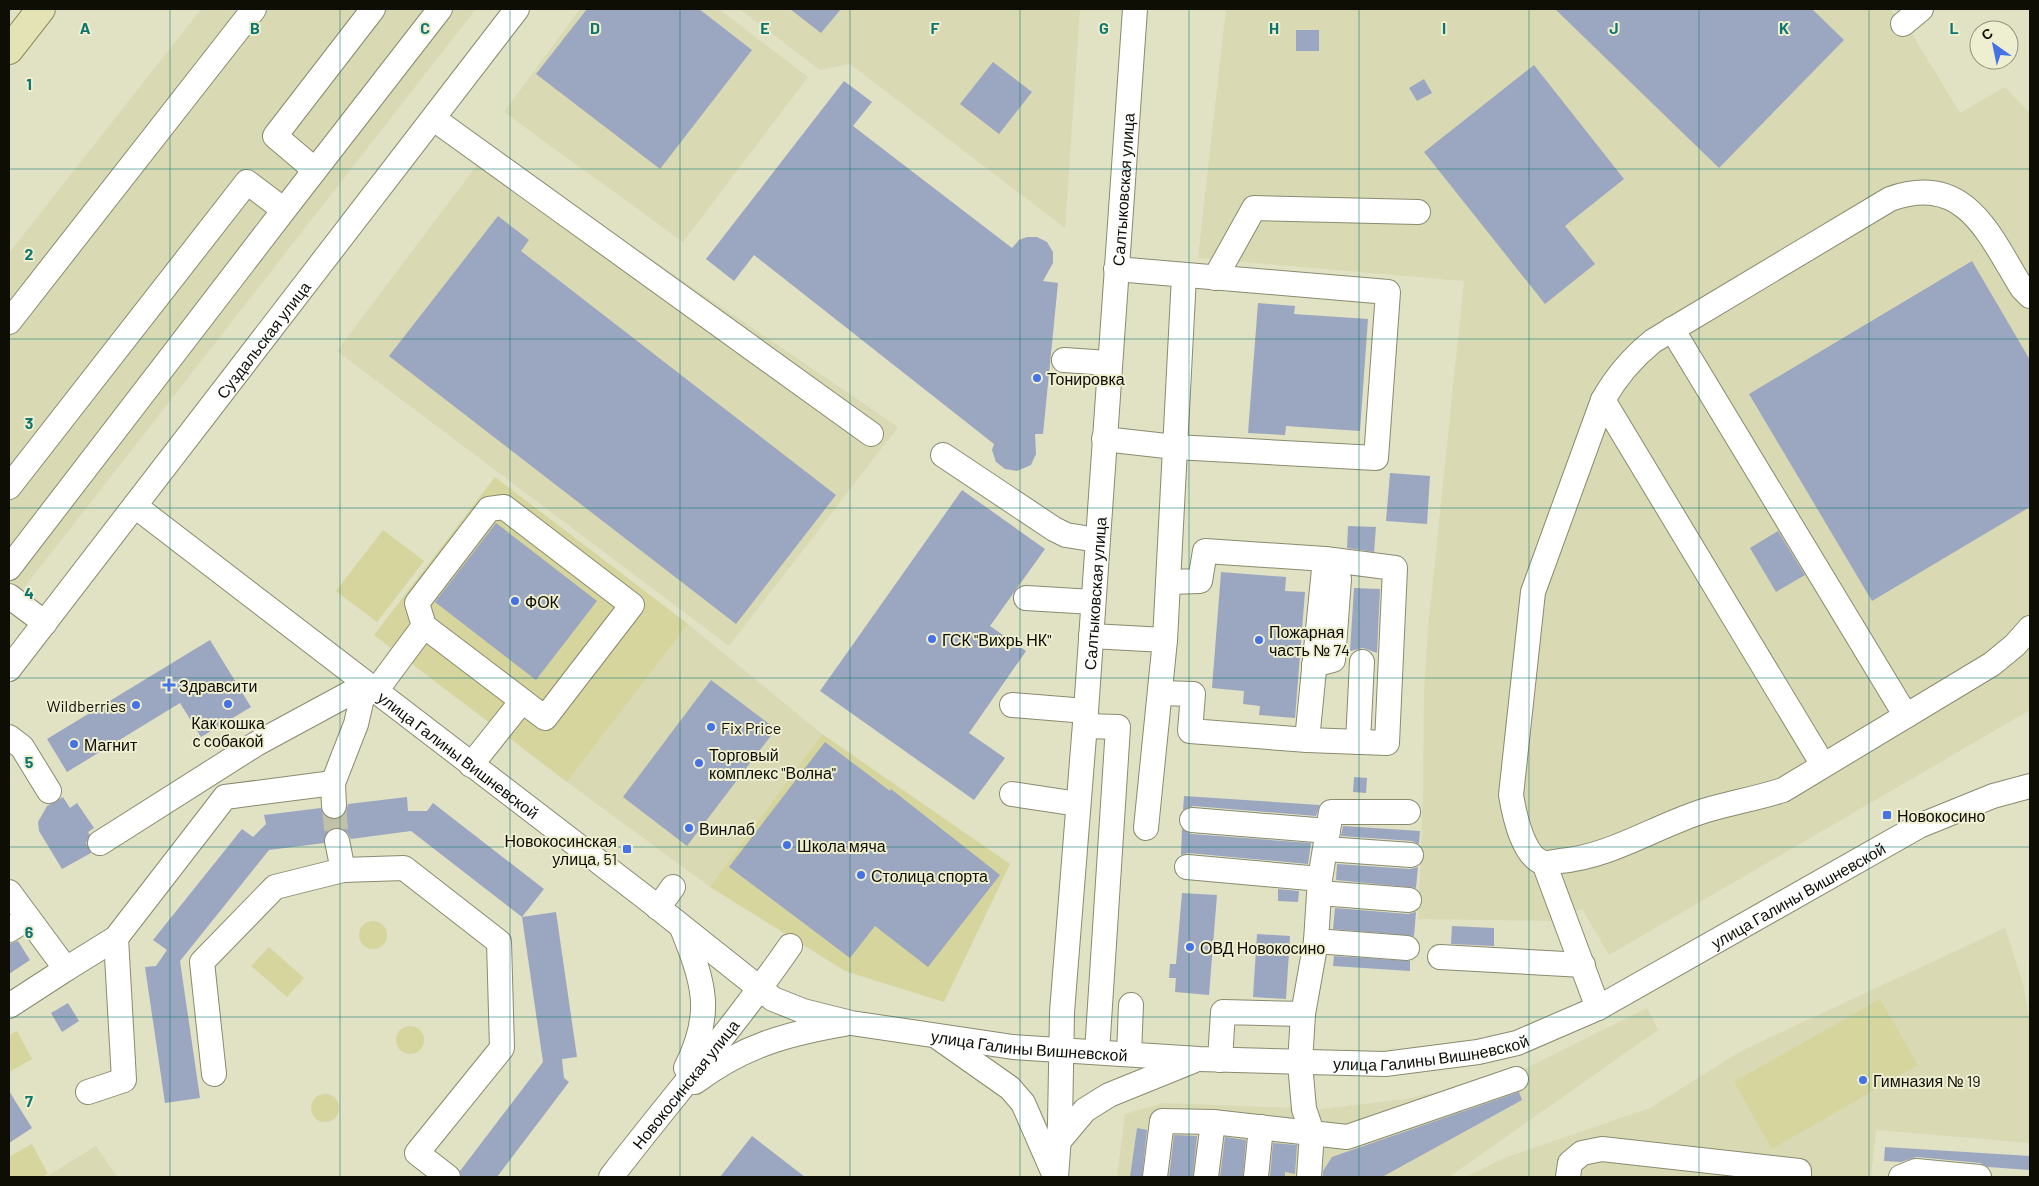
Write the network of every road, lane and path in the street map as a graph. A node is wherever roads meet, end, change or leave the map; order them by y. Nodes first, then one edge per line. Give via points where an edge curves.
1 (41, 9) edge
2 (254, 9) edge
3 (372, 9) edge
4 (440, 9) edge
5 (517, 9) edge
6 (1135, 9) edge
7 (1921, 9) edge
8 (1903, 24) dead end
9 (9, 50) edge
10 (434, 119) junction
11 (315, 170) junction
12 (284, 210) junction
13 (1418, 212) dead end
14 (1116, 269) junction
15 (1184, 276) junction
16 (1215, 278) junction
17 (2028, 295) edge
18 (9, 322) edge
19 (1672, 329) junction
20 (1064, 360) dead end
21 (1109, 363) junction
22 (1603, 400) junction
23 (871, 434) dead end
24 (1104, 439) junction
25 (1175, 447) junction
26 (943, 455) dead end
27 (9, 487) edge
28 (135, 506) junction
29 (1097, 540) junction
30 (1333, 560) junction
31 (9, 568) edge
32 (1168, 582) junction
33 (9, 596) edge
34 (1026, 598) dead end
35 (1093, 602) junction
36 (45, 624) junction
37 (424, 626) junction
38 (2030, 628) edge
39 (1091, 636) junction
40 (1165, 640) junction
41 (1362, 662) dead end
42 (9, 669) edge
43 (370, 688) junction
44 (1160, 693) junction
45 (522, 701) junction
46 (1012, 706) dead end
47 (1906, 716) junction
48 (1086, 718) junction
49 (9, 737) edge
50 (1307, 740) junction
51 (1358, 742) junction
52 (471, 765) junction
53 (1823, 765) junction
54 (2030, 786) edge
55 (50, 791) dead end
56 (1012, 794) dead end
57 (1078, 804) junction
58 (1408, 812) dead end
59 (1192, 820) dead end
60 (1146, 828) dead end
61 (1327, 840) junction
62 (337, 841) tunnel mouth
63 (100, 843) dead end
64 (1411, 855) dead end
65 (1544, 863) junction
66 (1187, 867) dead end
67 (343, 870) junction
68 (1320, 886) junction
69 (673, 887) dead end
70 (9, 892) edge
71 (1409, 900) dead end
72 (658, 908) junction
73 (18, 924) edge
74 (681, 926) junction
75 (116, 938) junction
76 (1316, 941) junction
77 (790, 946) dead end
78 (1407, 948) dead end
79 (1440, 956) dead end
80 (1583, 965) junction
81 (66, 969) junction
82 (760, 990) junction
83 (1131, 1005) dead end
84 (9, 1006) edge
85 (1598, 1008) junction
86 (1303, 1014) junction
87 (851, 1023) junction
88 (936, 1036) junction
89 (1061, 1050) junction
90 (1098, 1052) junction
91 (1129, 1054) junction
92 (1209, 1059) junction
93 (1300, 1063) junction
94 (214, 1074) dead end
95 (1516, 1078) dead end
96 (88, 1092) dead end
97 (668, 1103) junction
98 (1213, 1122) junction
99 (1261, 1127) junction
100 (1312, 1132) junction
101 (1058, 1142) junction
102 (448, 1177) edge
103 (611, 1177) edge
104 (1055, 1177) edge
105 (1155, 1177) edge
106 (1206, 1177) edge
107 (1256, 1177) edge
108 (1309, 1177) edge
109 (1568, 1177) edge
110 (1798, 1177) edge
111 (1901, 1177) edge
112 (1978, 1177) edge

1 - 9 main road
2 - 18 street
3 - 11 street via 275,136
4 - 11 street
5 - 10 street, Суздальская улица
6 - 14 street, Салтыковская улица
7 - 8 street
10 - 23 street
10 - 28 street, Суздальская улица
11 - 12 street
12 - 27 street via 247,182
12 - 31 street
13 - 16 street via 1254,208
14 - 15 street
14 - 21 street, Салтыковская улица
15 - 16 street
15 - 25 street
16 - 25 street via 1388,292 1376,458
17 - 19 street via 1979,218 1966,206 1937,192 1906,194 1890,199
19 - 22 street via 1630,360
19 - 47 street
20 - 21 street
21 - 24 street, Салтыковская улица
22 - 53 street
22 - 65 street via 1533,592 1529,616 1510,795 1521,836 1533,856
24 - 25 street
24 - 29 street, Салтыковская улица
25 - 32 street
26 - 29 street via 1054,529 1066,535
28 - 36 street, Суздальская улица
28 - 43 street, улица Галины Вишневской
29 - 35 street, Салтыковская улица
30 - 32 street via 1205,551 1200,581
30 - 50 street via 1333,660 1314,665
30 - 51 street via 1395,568 1387,743
32 - 40 street
33 - 36 street
34 - 35 street
35 - 39 street, Салтыковская улица
36 - 42 street, Суздальская улица
37 - 43 street
37 - 45 street
37 - 45 street via 417,602 489,509 504,507 632,605 544,718
38 - 47 street via 1992,664
39 - 40 street
39 - 48 street, Салтыковская улица
40 - 44 street
41 - 51 street
43 - 52 street, улица Галины Вишневской
43 - 63 street via 256,744
43 - 75 street via 333,795 224,797
44 - 50 street via 1193,694 1190,731
44 - 60 street
45 - 52 street
46 - 48 street
47 - 53 street
48 - 57 street, Салтыковская улица
48 - 90 street via 1118,727
49 - 55 street via 22,747
50 - 51 street
52 - 72 street, улица Галины Вишневской
53 - 65 street via 1783,790 1693,815 1595,856
54 - 85 street, улица Галины Вишневской via 1993,796 1919,826
56 - 57 street
57 - 89 street, Салтыковская улица
58 - 61 street via 1331,812
59 - 61 street
61 - 64 street
61 - 68 street
62 - 67 street
65 - 80 street
66 - 68 street
67 - 94 street via 275,887 202,962
67 - 102 street via 404,868 498,942 502,1048 417,1153
68 - 71 street
68 - 76 street
69 - 72 street
70 - 73 street
72 - 74 street, улица Галины Вишневской
73 - 81 street
74 - 82 street, улица Галины Вишневской
74 - 97 street via 704,1000 702,1026 694,1053
75 - 81 street
75 - 96 street via 124,1080
76 - 78 street
76 - 86 street
77 - 82 street, Новокосинская улица
79 - 80 street
80 - 85 street
81 - 84 street
82 - 87 street, улица Галины Вишневской via 788,1006
82 - 97 street, Новокосинская улица
83 - 91 street
85 - 93 street, улица Галины Вишневской via 1517,1043 1478,1052 1384,1064
86 - 92 street via 1223,1012
86 - 93 street
87 - 88 street, улица Галины Вишневской
87 - 97 street via 799,1032 741,1053 716,1067
88 - 89 street, улица Галины Вишневской
88 - 104 street via 1010,1088 1023,1103
89 - 90 street, улица Галины Вишневской
89 - 101 street, Салтыковская улица
90 - 91 street, улица Галины Вишневской
91 - 92 street, улица Галины Вишневской
92 - 93 street, улица Галины Вишневской
92 - 101 street via 1109,1095 1085,1110
93 - 100 street via 1304,1110
95 - 100 street via 1348,1137
97 - 103 street, Новокосинская улица
98 - 99 street
98 - 105 street via 1162,1121
98 - 106 street
99 - 100 street
99 - 107 street
100 - 108 street
101 - 104 street, Салтыковская улица
109 - 110 street via 1570,1163 1582,1153 1602,1149 1799,1171
111 - 112 street via 1916,1171

